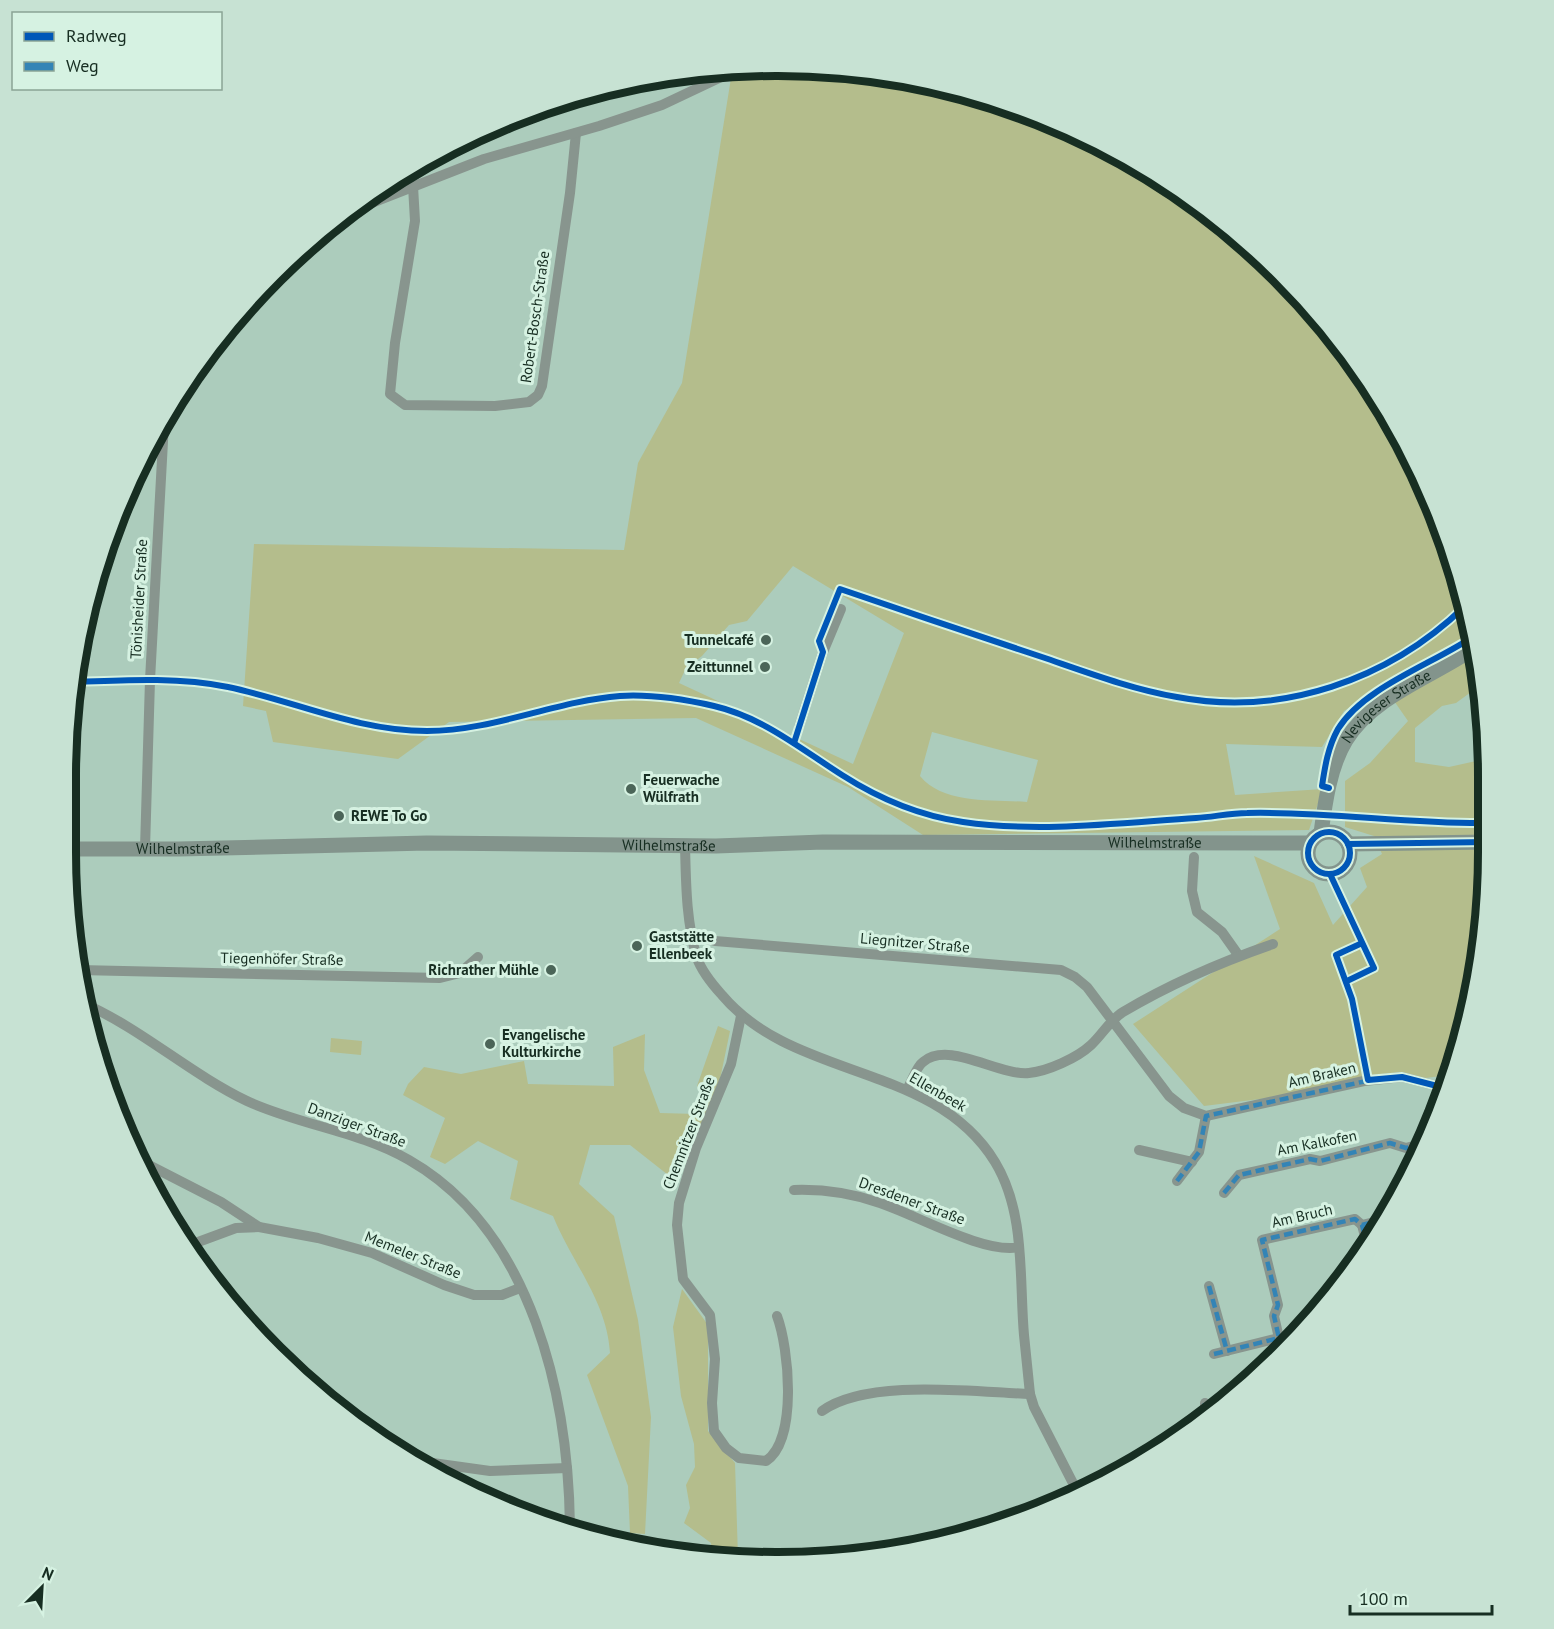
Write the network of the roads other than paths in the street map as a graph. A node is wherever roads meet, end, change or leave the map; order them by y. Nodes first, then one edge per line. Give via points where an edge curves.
1 (716, 79) edge
2 (576, 132) junction
3 (413, 186) junction
4 (383, 199) edge
5 (163, 440) edge
6 (841, 609) dead end
7 (1466, 653) edge
8 (799, 727) dead end
9 (1329, 840) junction
10 (1478, 842) edge
11 (685, 845) junction
12 (76, 849) edge
13 (145, 849) junction
14 (1194, 857) dead end
15 (693, 935) junction
16 (1273, 944) dead end
17 (1239, 956) junction
18 (478, 957) dead end
19 (87, 970) edge
20 (95, 1009) edge
21 (741, 1016) junction
22 (1113, 1022) junction
23 (1437, 1086) edge
24 (907, 1089) junction
25 (1206, 1116) junction
26 (1412, 1146) edge
27 (1139, 1150) dead end
28 (1192, 1162) junction
29 (151, 1166) edge
30 (1177, 1181) dead end
31 (794, 1190) dead end
32 (1224, 1193) dead end
33 (1371, 1223) edge
34 (1362, 1225) junction
35 (259, 1227) junction
36 (1364, 1233) edge
37 (196, 1243) edge
38 (1019, 1247) junction
39 (1209, 1286) dead end
40 (520, 1288) junction
41 (777, 1316) dead end
42 (1282, 1336) edge
43 (1277, 1342) edge
44 (1227, 1351) junction
45 (1214, 1354) dead end
46 (1030, 1394) junction
47 (822, 1411) dead end
48 (435, 1463) edge
49 (567, 1468) junction
50 (1074, 1486) edge
51 (570, 1521) edge

1 - 2 street via 662,105
2 - 3 street via 484,159
2 - 3 street, Robert-Bosch-Straße via 542,386 538,395 523,404 405,405 390,394 394,343 415,220
3 - 4 street
5 - 13 street, Tönisheider Straße
6 - 8 street
7 - 9 main road, Nevigeser Straße via 1383,703 1363,718 1345,741 1329,798
9 - 10 main road, Wilhelmstraße via 1391,844
9 - 11 main road, Wilhelmstraße
11 - 13 main road, Wilhelmstraße via 422,843
11 - 15 street, Ellenbeek
12 - 13 main road, Wilhelmstraße
14 - 17 street via 1192,891 1197,912 1222,932
15 - 21 street, Ellenbeek via 698,959 710,982
15 - 22 street, Liegnitzer Straße via 715,941 1061,970 1076,976
16 - 17 street
17 - 22 street via 1152,997
18 - 19 street, Tiegenhöfer Straße via 460,973 440,978
20 - 40 street, Danziger Straße via 136,1030 208,1080 248,1101 384,1148 429,1173 484,1223 506,1256
21 - 24 street, Ellenbeek via 804,1052
21 - 41 street, Chemnitzer Straße via 731,1064 696,1148 679,1203 677,1226 683,1279 710,1315 715,1359 714,1431 739,1458 766,1461 776,1452 782,1434 788,1359
22 - 24 street via 1082,1051 1029,1073 995,1068 956,1055 936,1056 922,1062
22 - 25 street via 1169,1096 1184,1108
23 - 25 street, Am Braken via 1402,1077 1364,1081
24 - 38 street, Ellenbeek via 949,1112 971,1130 992,1157 1015,1213
25 - 28 street via 1199,1152
26 - 32 street, Am Kalkofen via 1390,1143 1320,1161 1310,1159 1239,1175
27 - 28 street
28 - 30 street
29 - 35 street, Memeler Straße via 221,1202
31 - 38 street, Dresdener Straße via 841,1192 982,1243 1009,1250
33 - 34 street, Am Bruch
34 - 36 street
34 - 42 street, Am Bruch via 1355,1220 1262,1240 1278,1305 1274,1316
35 - 37 street, Memeler Straße via 236,1228
35 - 40 street, Memeler Straße via 372,1253 474,1295 502,1294
38 - 46 street, Ellenbeek
39 - 44 street
40 - 49 street, Danziger Straße via 555,1380
43 - 44 street
44 - 45 street
46 - 47 street via 885,1392 851,1396
46 - 50 street, Ellenbeek
48 - 49 street via 490,1471
49 - 51 street, Danziger Straße

